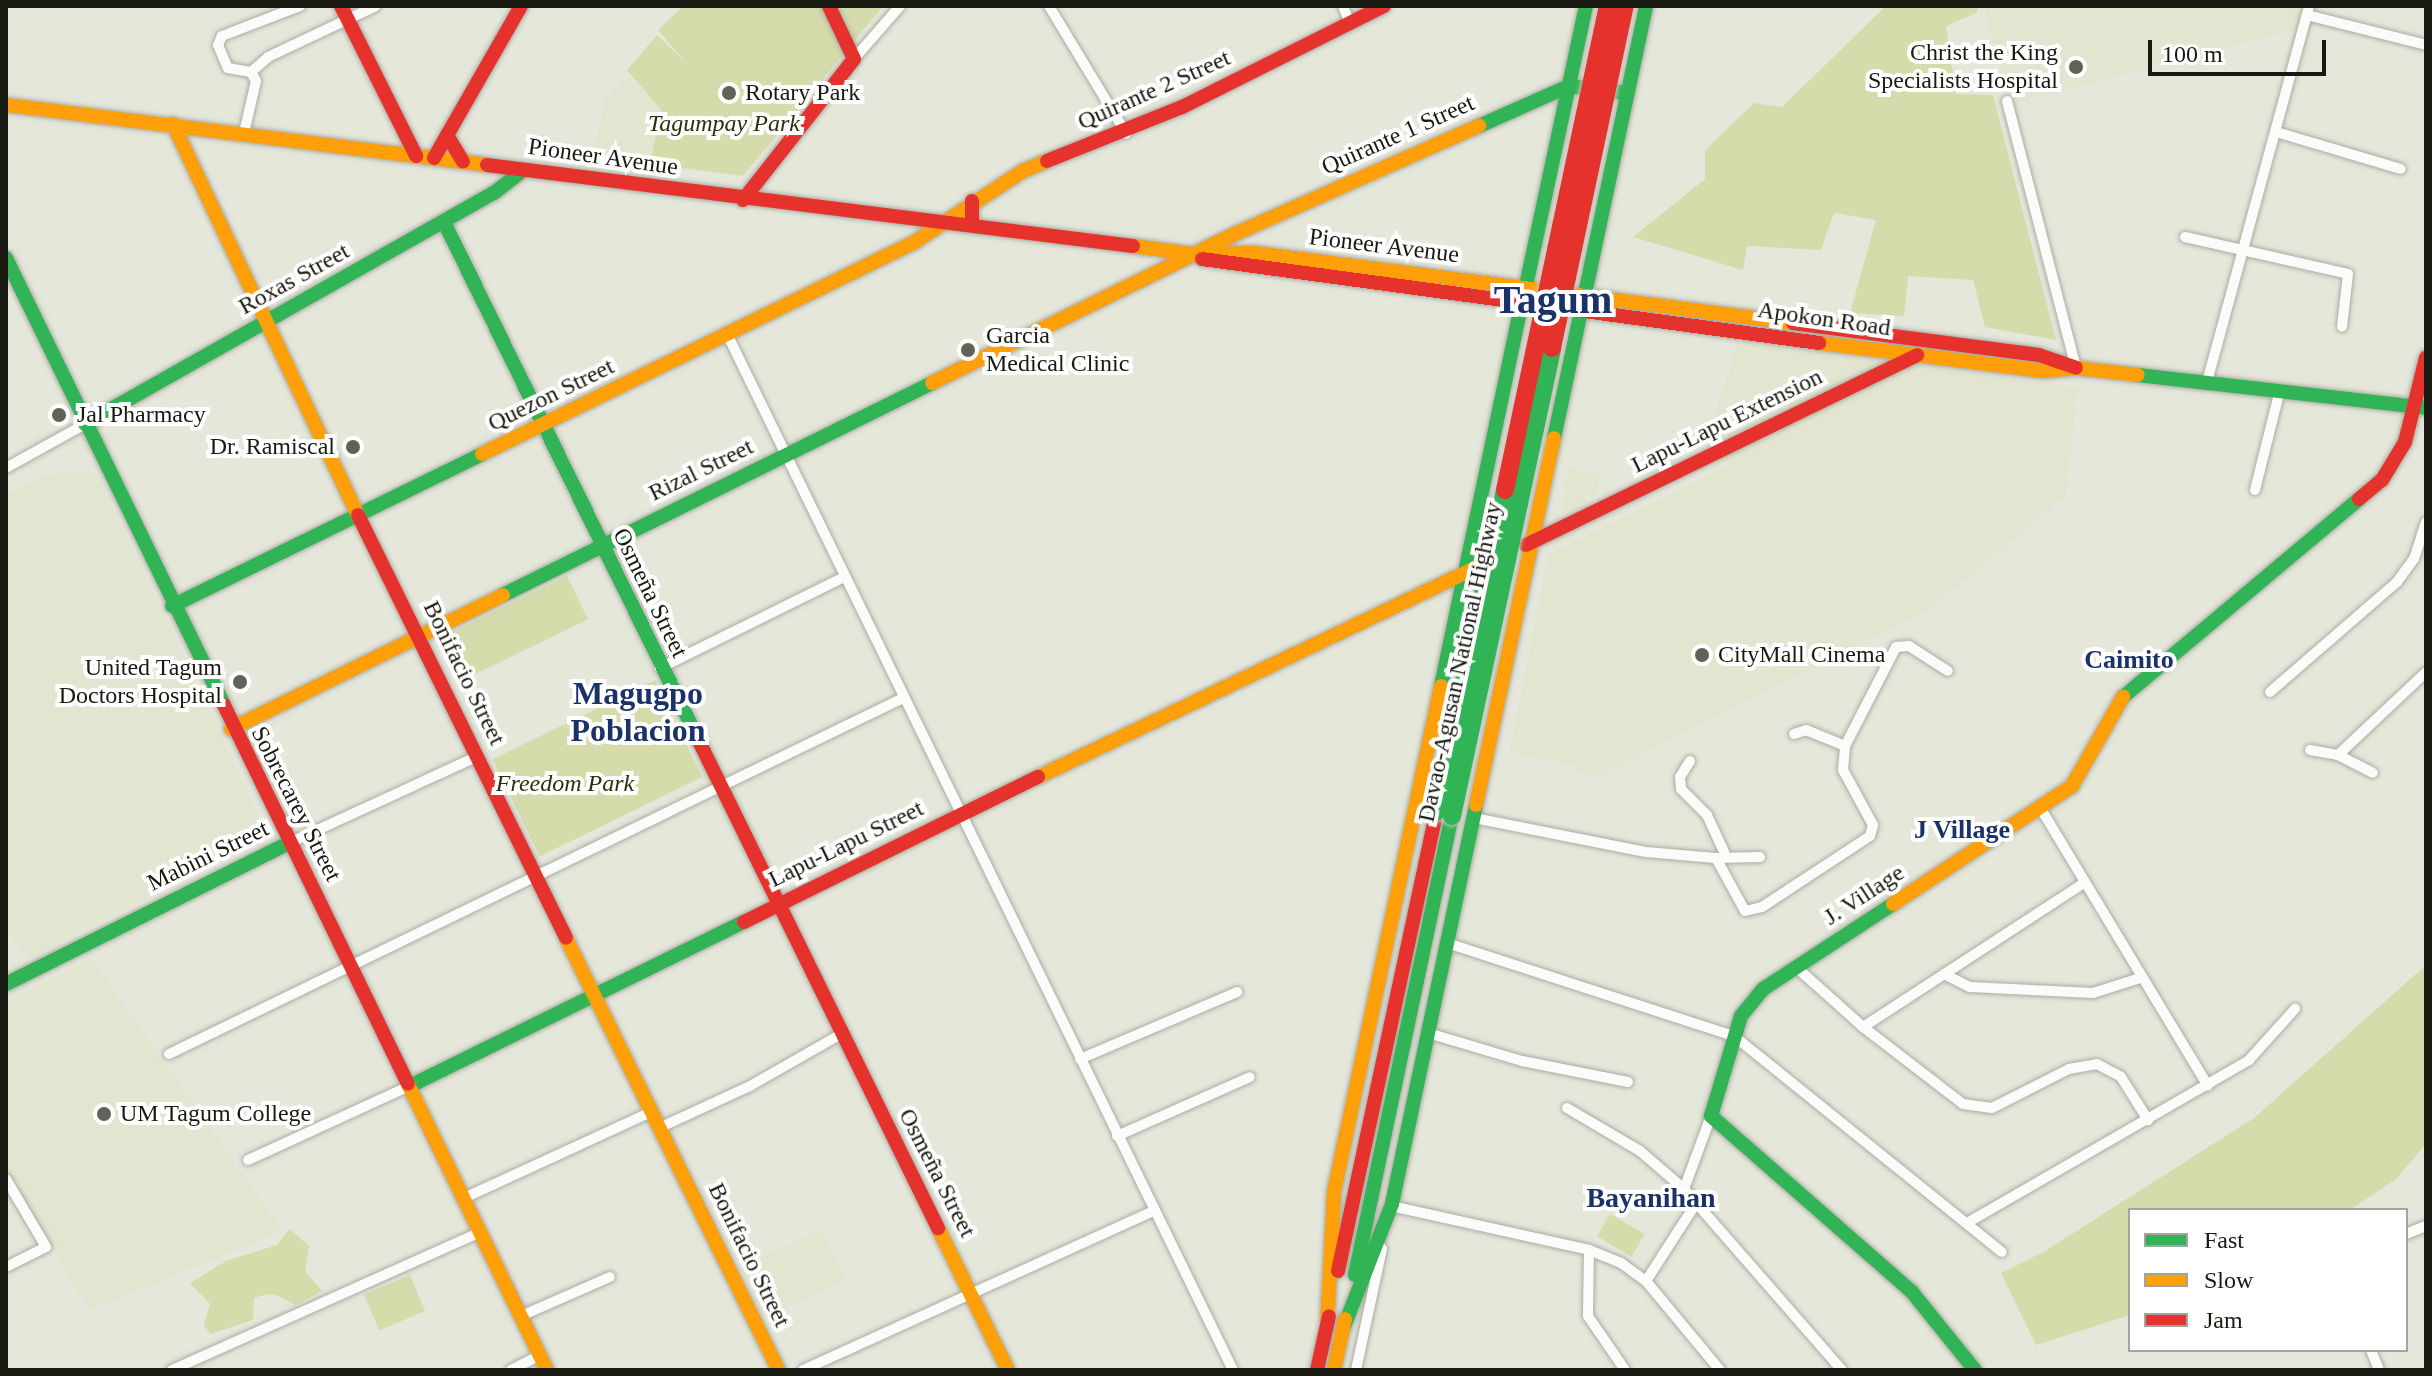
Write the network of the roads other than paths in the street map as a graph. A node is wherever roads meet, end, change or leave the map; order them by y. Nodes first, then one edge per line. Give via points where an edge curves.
1 (300, 6) edge
2 (376, 6) edge
3 (521, 6) edge
4 (829, 6) edge
5 (900, 6) edge
6 (1049, 6) edge
7 (1384, 6) edge
8 (1586, 6) edge
9 (1608, 6) edge
10 (1625, 6) edge
11 (1646, 6) edge
12 (2308, 11) edge
13 (345, 13) edge
14 (1347, 15) edge
15 (2426, 45) edge
16 (854, 59) junction
17 (251, 72) junction
18 (1580, 82) junction
19 (1619, 88) junction
20 (2007, 101) dead end
21 (6, 105) edge
22 (173, 124) junction
23 (2276, 132) junction
24 (244, 133) junction
25 (1126, 133) junction
26 (447, 135) junction
27 (425, 157) junction
28 (463, 162) junction
29 (2401, 169) dead end
30 (523, 170) junction
31 (743, 200) junction
32 (972, 201) junction
33 (948, 221) junction
34 (444, 222) junction
35 (972, 224) junction
36 (2185, 237) dead end
37 (2244, 252) junction
38 (1193, 254) junction
39 (6, 258) edge
40 (1531, 297) junction
41 (1575, 303) junction
42 (265, 322) junction
43 (2342, 327) dead end
44 (728, 336) junction
45 (1942, 342) junction
46 (1915, 356) junction
47 (2426, 358) edge
48 (2076, 368) junction
49 (2207, 382) junction
50 (2280, 390) junction
51 (2420, 408) edge
52 (85, 424) junction
53 (541, 426) junction
54 (785, 455) junction
55 (6, 468) edge
56 (2255, 490) dead end
57 (358, 515) junction
58 (2426, 522) edge
59 (1532, 542) junction
60 (600, 546) junction
61 (1465, 572) junction
62 (844, 577) junction
63 (172, 606) junction
64 (419, 636) junction
65 (660, 668) junction
66 (1948, 671) dead end
67 (2426, 672) edge
68 (2270, 692) dead end
69 (903, 698) junction
70 (231, 729) junction
71 (1794, 734) dead end
72 (1845, 746) junction
73 (2310, 750) dead end
74 (2338, 755) junction
75 (478, 756) junction
76 (1690, 761) dead end
77 (2373, 773) dead end
78 (720, 789) junction
79 (2041, 809) junction
80 (1444, 814) junction
81 (959, 816) junction
82 (1474, 818) junction
83 (289, 843) junction
84 (1720, 856) junction
85 (1760, 857) dead end
86 (538, 879) junction
87 (2084, 883) junction
88 (776, 904) junction
89 (1447, 943) junction
90 (1796, 967) junction
91 (352, 969) junction
92 (1944, 974) junction
93 (2143, 977) junction
94 (6, 984) edge
95 (1237, 992) dead end
96 (594, 995) junction
97 (2295, 1009) dead end
98 (1863, 1027) junction
99 (1428, 1033) junction
100 (841, 1034) junction
101 (1734, 1036) junction
102 (169, 1054) dead end
103 (1080, 1059) junction
104 (1250, 1077) dead end
105 (1628, 1082) dead end
106 (410, 1086) junction
107 (2208, 1086) junction
108 (1567, 1108) dead end
109 (1711, 1116) junction
110 (657, 1119) junction
111 (2148, 1120) junction
112 (1117, 1136) junction
113 (248, 1160) dead end
114 (6, 1179) edge
115 (1684, 1189) junction
116 (464, 1198) junction
117 (1697, 1202) junction
118 (1392, 1204) junction
119 (1152, 1212) junction
120 (1967, 1223) junction
121 (481, 1232) junction
122 (1589, 1250) junction
123 (2002, 1252) dead end
124 (6, 1267) edge
125 (610, 1277) dead end
126 (1646, 1281) junction
127 (970, 1293) junction
128 (521, 1316) junction
129 (1335, 1328) junction
130 (544, 1362) edge
131 (172, 1370) edge
132 (511, 1370) edge
133 (779, 1370) edge
134 (803, 1370) edge
135 (1008, 1370) edge
136 (1233, 1370) edge
137 (1317, 1370) edge
138 (1334, 1370) edge
139 (1356, 1370) edge
140 (1625, 1370) edge
141 (1720, 1370) edge
142 (1842, 1370) edge
143 (1975, 1370) edge

1 - 17 street via 219,41 228,68
2 - 13 street
3 - 26 main road
4 - 16 main road
5 - 16 street
6 - 25 street
7 - 14 main road, Quirante 2 Street
8 - 18 main road, Davao-Agusan National Highway
9 - 80 main road, Davao-Agusan National Highway, bridge
10 - 80 main road, Davao-Agusan National Highway, bridge
11 - 19 main road, Davao-Agusan National Highway
12 - 15 street
12 - 23 street
13 - 17 street
13 - 27 main road
14 - 25 main road, Quirante 2 Street
16 - 31 main road
17 - 24 street via 256,81
18 - 19 main road
18 - 38 main road, Quirante 1 Street
18 - 40 main road, Davao-Agusan National Highway
19 - 41 main road, Davao-Agusan National Highway
20 - 48 street
21 - 22 main road, Pioneer Avenue
22 - 24 main road, Pioneer Avenue
22 - 42 main road, Bonifacio Street
23 - 29 street
23 - 37 street
24 - 27 main road, Pioneer Avenue
25 - 32 main road, Quirante 2 Street via 1023,171
26 - 27 main road
26 - 28 main road
27 - 28 main road, Pioneer Avenue
28 - 30 main road, Pioneer Avenue
30 - 31 main road, Pioneer Avenue
30 - 34 main road, Roxas Street
31 - 33 main road, Pioneer Avenue
32 - 33 main road, Quirante 2 Street
32 - 35 main road
33 - 35 main road, Pioneer Avenue
33 - 44 main road, Quezon Street
34 - 42 main road, Roxas Street
34 - 53 main road, Osmeña Street
35 - 38 main road, Pioneer Avenue
36 - 37 street
37 - 43 street via 2348,274
37 - 49 street
38 - 40 main road, Pioneer Avenue via 1232,250
38 - 54 main road, Rizal Street
39 - 52 main road, Sobrecarey Street
40 - 41 main road, Pioneer Avenue
40 - 61 main road, Davao-Agusan National Highway
41 - 45 main road, Apokon Road
41 - 46 main road, Apokon Road
41 - 59 main road, Davao-Agusan National Highway
42 - 52 main road, Roxas Street
42 - 57 main road, Bonifacio Street
44 - 53 main road, Quezon Street
44 - 54 street
45 - 46 main road, Lapu-Lapu Extension
45 - 48 main road, Apokon Road via 2039,355
46 - 48 main road, Apokon Road via 2043,371
46 - 59 main road, Lapu-Lapu Extension
47 - 51 main road, J. Village
48 - 49 main road, Apokon Road
49 - 50 main road, Apokon Road
50 - 51 main road, Apokon Road
50 - 56 street
51 - 79 main road, J. Village via 2399,455 2368,495 2127,691 2083,773
52 - 55 street
52 - 63 main road, Sobrecarey Street
53 - 57 main road, Quezon Street
53 - 60 main road, Osmeña Street
54 - 60 main road, Rizal Street
54 - 62 street
57 - 63 main road, Quezon Street
57 - 64 main road, Bonifacio Street
58 - 68 street via 2414,559 2397,582
59 - 61 main road, Lapu-Lapu Extension
59 - 82 main road, Davao-Agusan National Highway
60 - 64 main road, Rizal Street
60 - 65 main road, Osmeña Street
61 - 81 main road, Lapu-Lapu Street
61 - 129 main road, Davao-Agusan National Highway via 1334,1192
62 - 65 street
62 - 69 street
63 - 70 main road, Sobrecarey Street
64 - 70 main road, Rizal Street
64 - 75 main road, Bonifacio Street
65 - 78 main road, Osmeña Street
66 - 72 street via 1909,646 1896,647
67 - 74 street
69 - 78 street
69 - 81 street
70 - 83 main road, Sobrecarey Street
71 - 72 street via 1806,730
72 - 84 street via 1843,770 1873,825 1870,836 1754,910 1739,905
73 - 74 street
74 - 77 street
75 - 83 street, Mabini Street
75 - 86 main road, Bonifacio Street
76 - 84 street via 1680,777 1681,789 1707,815
78 - 86 street
78 - 88 main road, Osmeña Street
79 - 87 street
79 - 90 main road, J. Village
80 - 129 main road, Davao-Agusan National Highway
81 - 88 main road, Lapu-Lapu Street
81 - 103 street
82 - 84 street via 1646,852
82 - 89 main road, Davao-Agusan National Highway
83 - 91 main road, Sobrecarey Street
83 - 94 main road, Mabini Street
84 - 85 street
86 - 91 street
86 - 96 main road, Bonifacio Street
87 - 92 street
87 - 93 street
88 - 96 main road, Lapu-Lapu Street
88 - 100 main road, Osmeña Street
89 - 99 main road, Davao-Agusan National Highway
89 - 101 street
90 - 98 street
90 - 101 main road, J. Village via 1754,997
91 - 102 street
91 - 106 main road, Sobrecarey Street
92 - 93 street via 1970,987 2093,993
92 - 98 street
93 - 107 street
95 - 103 street
96 - 106 main road, Lapu-Lapu Street
96 - 110 main road, Bonifacio Street
97 - 107 street via 2261,1051
98 - 111 street via 1977,1109 1992,1108 2069,1069 2097,1064 2121,1077
99 - 105 street via 1522,1061
99 - 118 main road, Davao-Agusan National Highway
100 - 110 street via 750,1086
100 - 127 main road, Osmeña Street
101 - 109 main road, J. Village
101 - 120 street
103 - 112 street
104 - 112 street
106 - 113 street, Lapu-Lapu Street
106 - 116 main road, Sobrecarey Street
107 - 111 street
108 - 115 street via 1640,1151
109 - 115 street
109 - 143 main road via 1912,1292
110 - 116 street
110 - 133 main road, Bonifacio Street
111 - 120 street
112 - 119 street
114 - 124 street via 46,1247
115 - 117 street
116 - 121 main road, Sobrecarey Street
117 - 126 street
117 - 142 street
118 - 122 street
118 - 129 main road, Davao-Agusan National Highway
118 - 139 street
119 - 127 street
119 - 136 street
120 - 123 street
121 - 128 main road, Sobrecarey Street
121 - 131 street
122 - 126 street
122 - 140 street via 1588,1316
125 - 128 street
126 - 141 street
127 - 134 street
127 - 135 main road, Osmeña Street
128 - 130 main road, Sobrecarey Street
129 - 137 main road, Davao-Agusan National Highway
129 - 138 main road, Davao-Agusan National Highway
130 - 132 street

